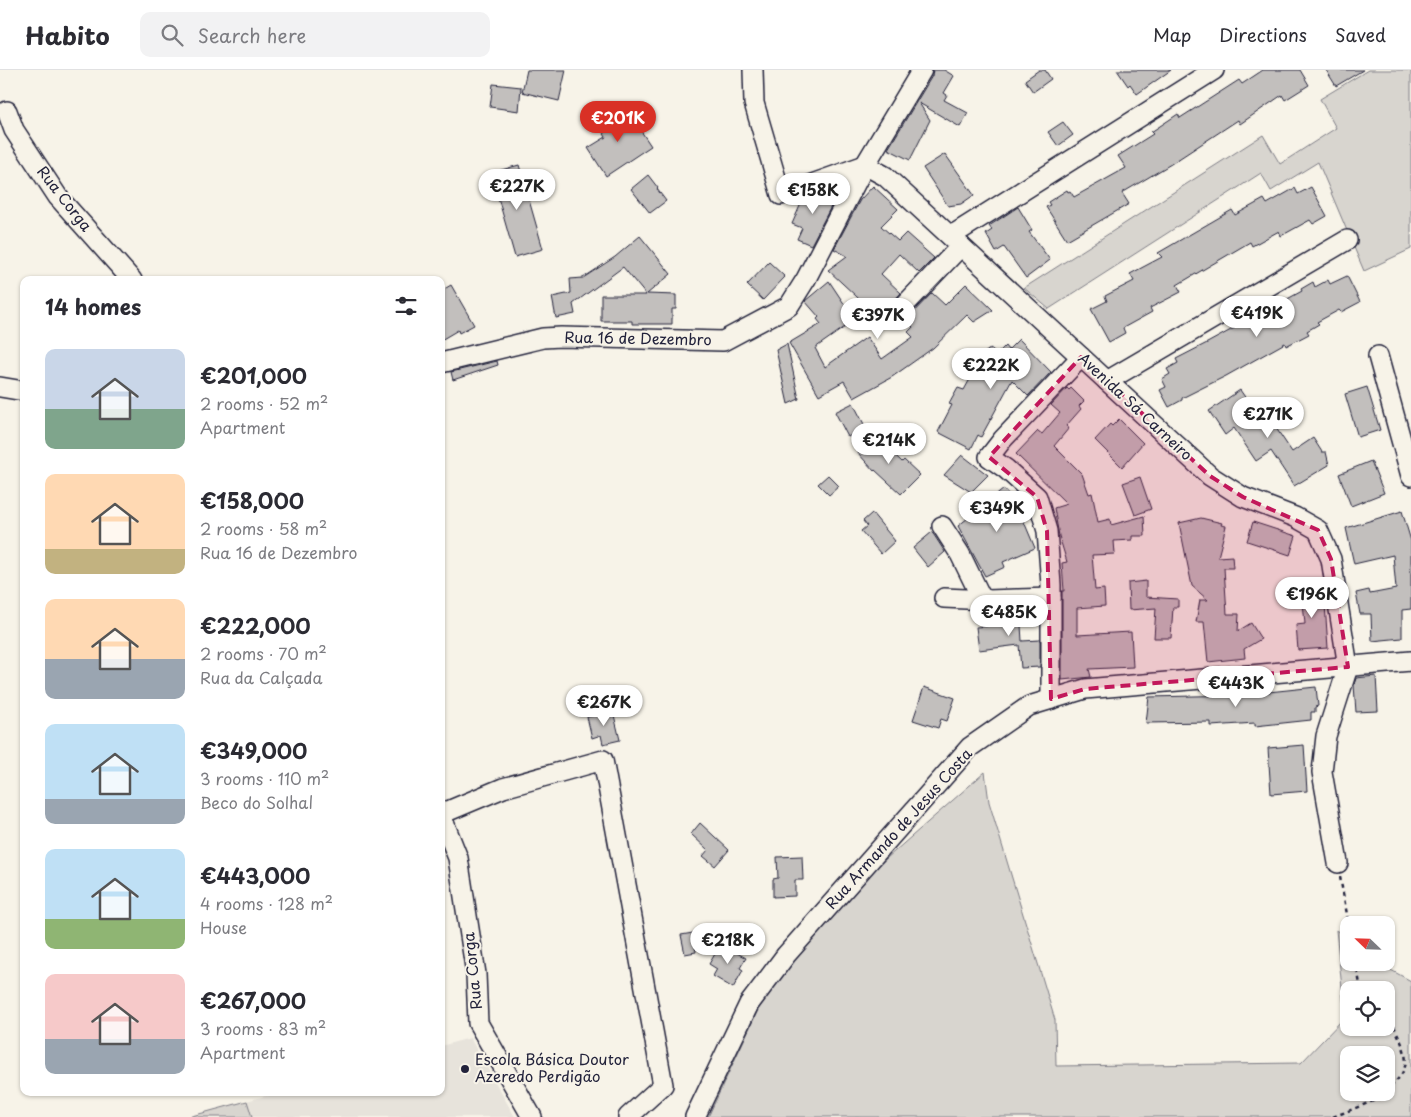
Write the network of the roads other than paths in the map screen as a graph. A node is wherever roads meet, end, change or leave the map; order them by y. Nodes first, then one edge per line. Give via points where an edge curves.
1 (753, 70) edge
2 (922, 70) edge
3 (1214, 70) edge
4 (7, 111) dead end
5 (865, 165) junction
6 (1347, 240) dead end
7 (956, 241) junction
8 (128, 276) edge
9 (898, 313) dead end
10 (1378, 356) dead end
11 (1081, 357) junction
12 (445, 362) edge
13 (1107, 381) junction
14 (0, 387) edge
15 (20, 390) edge
16 (1405, 434) edge
17 (1411, 476) edge
18 (942, 526) dead end
19 (944, 598) dead end
20 (1051, 598) junction
21 (988, 600) junction
22 (1411, 662) edge
23 (1348, 666) junction
24 (1051, 699) junction
25 (445, 812) edge
26 (445, 824) edge
27 (1338, 863) road end
28 (532, 1117) edge
29 (628, 1117) edge
30 (695, 1117) edge

1 - 5 street via 754,103 781,195
2 - 5 street, Rua 16 de Dezembro
3 - 7 street
4 - 8 street, Rua Corga via 14,130 58,197
5 - 7 street, Avenida Sá Carneiro via 885,176
5 - 12 street, Rua 16 de Dezembro via 789,306 723,341 561,336
6 - 13 street
7 - 9 street
7 - 11 street, Avenida Sá Carneiro
10 - 16 street
11 - 13 street, Avenida Sá Carneiro
11 - 20 street via 989,457 1037,497 1047,531
13 - 23 street, Avenida Sá Carneiro via 1210,476 1244,497 1295,517 1318,530 1331,559
14 - 15 street
16 - 17 street
18 - 21 street via 981,597
19 - 21 street
20 - 21 street
20 - 24 street
22 - 23 street, Rua Armando de Jesus Costa
23 - 24 street, Rua Armando de Jesus Costa via 1085,689
23 - 27 street via 1326,736 1322,772
24 - 30 street, Rua Armando de Jesus Costa via 1029,706 970,747 786,955 749,1004
25 - 29 street via 502,788 603,760 663,1085
26 - 28 street, Rua Corga via 458,858 476,974 478,1022

